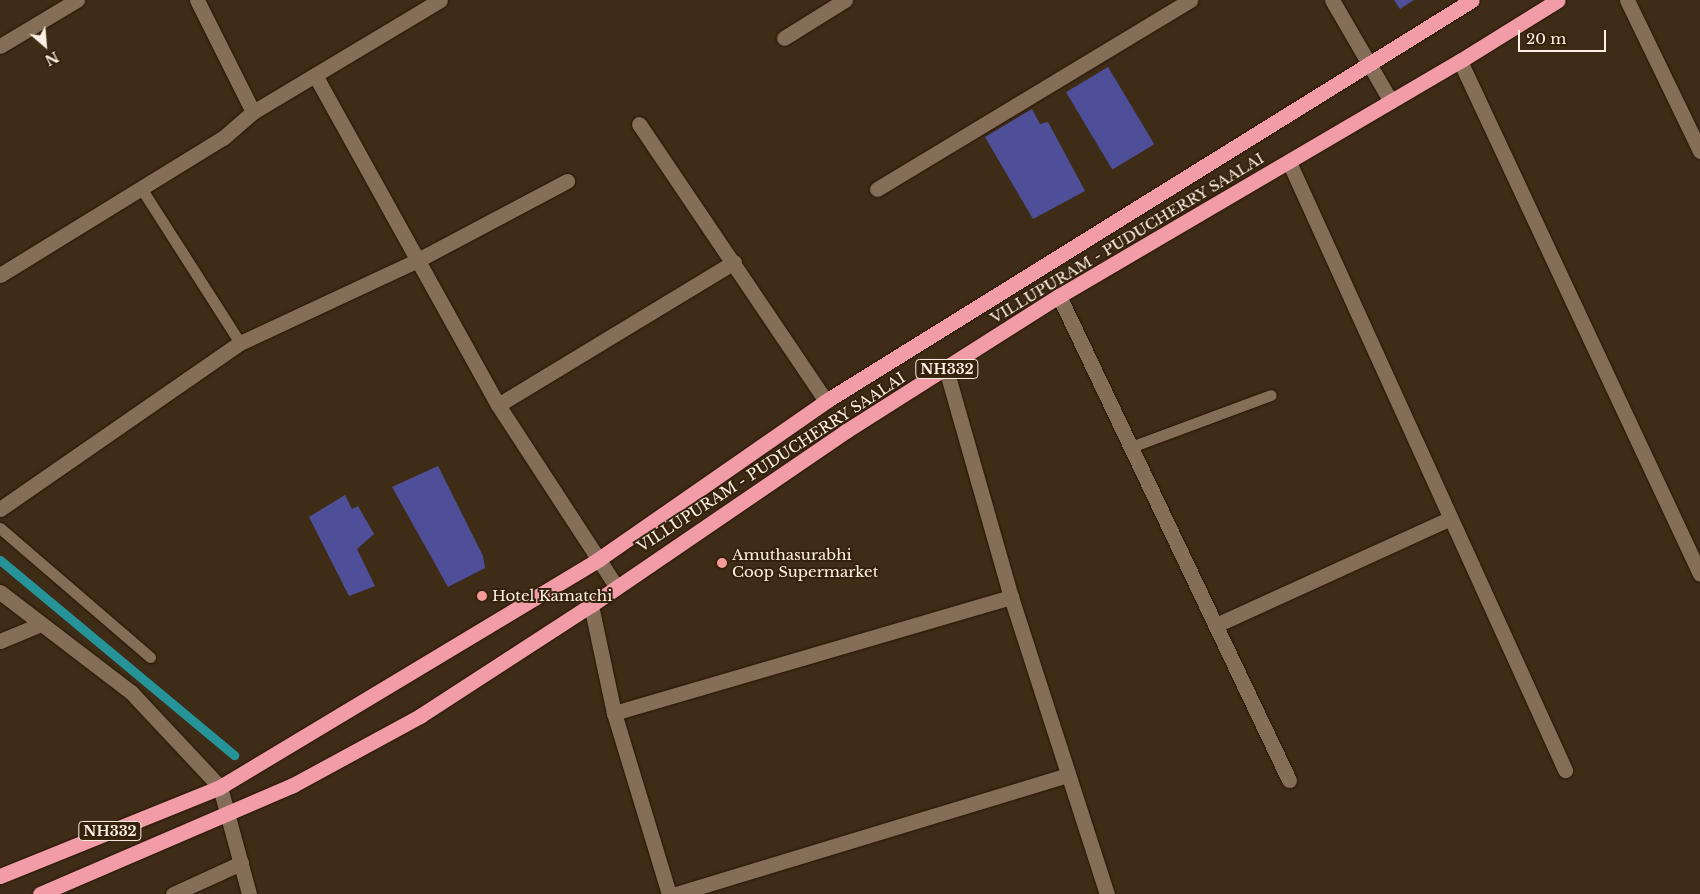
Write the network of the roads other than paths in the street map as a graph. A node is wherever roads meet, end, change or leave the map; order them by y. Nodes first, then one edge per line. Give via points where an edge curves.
1 (77, 0) edge
2 (197, 0) edge
3 (440, 0) edge
4 (845, 0) edge
5 (1190, 0) edge
6 (1332, 0) edge
7 (1472, 0) edge
8 (1558, 0) edge
9 (1626, 0) edge
10 (784, 38) dead end
11 (0, 46) edge
12 (1460, 61) junction
13 (1369, 64) junction
14 (315, 75) junction
15 (1390, 100) junction
16 (253, 112) junction
17 (639, 124) dead end
18 (1700, 151) edge
19 (1289, 162) junction
20 (567, 181) dead end
21 (141, 188) junction
22 (877, 189) dead end
23 (416, 261) junction
24 (734, 262) junction
25 (0, 275) edge
26 (1058, 296) junction
27 (240, 343) junction
28 (946, 369) junction
29 (1271, 395) dead end
30 (826, 401) junction
31 (498, 405) junction
32 (1131, 447) junction
33 (0, 509) edge
34 (1449, 519) junction
35 (0, 528) edge
36 (599, 560) junction
37 (1700, 574) edge
38 (616, 586) junction
39 (0, 592) edge
40 (1011, 597) junction
41 (591, 605) junction
42 (41, 624) junction
43 (1216, 625) junction
44 (0, 641) edge
45 (150, 658) dead end
46 (614, 713) junction
47 (1565, 770) dead end
48 (1068, 776) junction
49 (1289, 780) dead end
50 (220, 787) junction
51 (225, 812) junction
52 (241, 863) junction
53 (0, 876) edge
54 (40, 894) edge
55 (173, 894) edge
56 (249, 894) edge
57 (669, 894) edge
58 (676, 894) edge
59 (1107, 894) edge

1 - 11 street
2 - 16 street
3 - 14 street
4 - 10 street
5 - 22 street
6 - 13 street
7 - 13 highway
8 - 12 highway, VILLUPURAM - PUDUCHERRY SAALAI / NH332
9 - 18 street
12 - 15 highway, VILLUPURAM - PUDUCHERRY SAALAI / NH332
12 - 37 street
13 - 15 street
13 - 30 highway
14 - 16 street
14 - 23 street
15 - 19 highway, VILLUPURAM - PUDUCHERRY SAALAI / NH332
16 - 21 street via 223,138
17 - 24 street
19 - 26 highway, VILLUPURAM - PUDUCHERRY SAALAI / NH332
19 - 34 street
20 - 23 street
21 - 25 street
21 - 27 lane
23 - 27 street
23 - 31 street
24 - 30 street
24 - 31 street
26 - 28 highway, VILLUPURAM - PUDUCHERRY SAALAI / NH332
26 - 32 street
27 - 33 street
28 - 38 highway, VILLUPURAM - PUDUCHERRY SAALAI / NH332 via 846,431
28 - 40 street
29 - 32 lane
30 - 36 highway
31 - 36 street
32 - 43 street
34 - 43 street
34 - 47 street
35 - 45 lane
36 - 38 street
36 - 50 highway
38 - 41 highway, VILLUPURAM - PUDUCHERRY SAALAI / NH332
39 - 42 street
40 - 46 street
40 - 48 street
41 - 46 street
41 - 51 highway, VILLUPURAM - PUDUCHERRY SAALAI / NH332 via 420,716 293,785
42 - 44 street
42 - 50 street via 131,692
43 - 49 street
46 - 57 street
48 - 58 street
48 - 59 street
50 - 51 street
50 - 53 highway, NH332
51 - 52 street
51 - 54 highway, VILLUPURAM - PUDUCHERRY SAALAI / NH332
52 - 55 street
52 - 56 street

